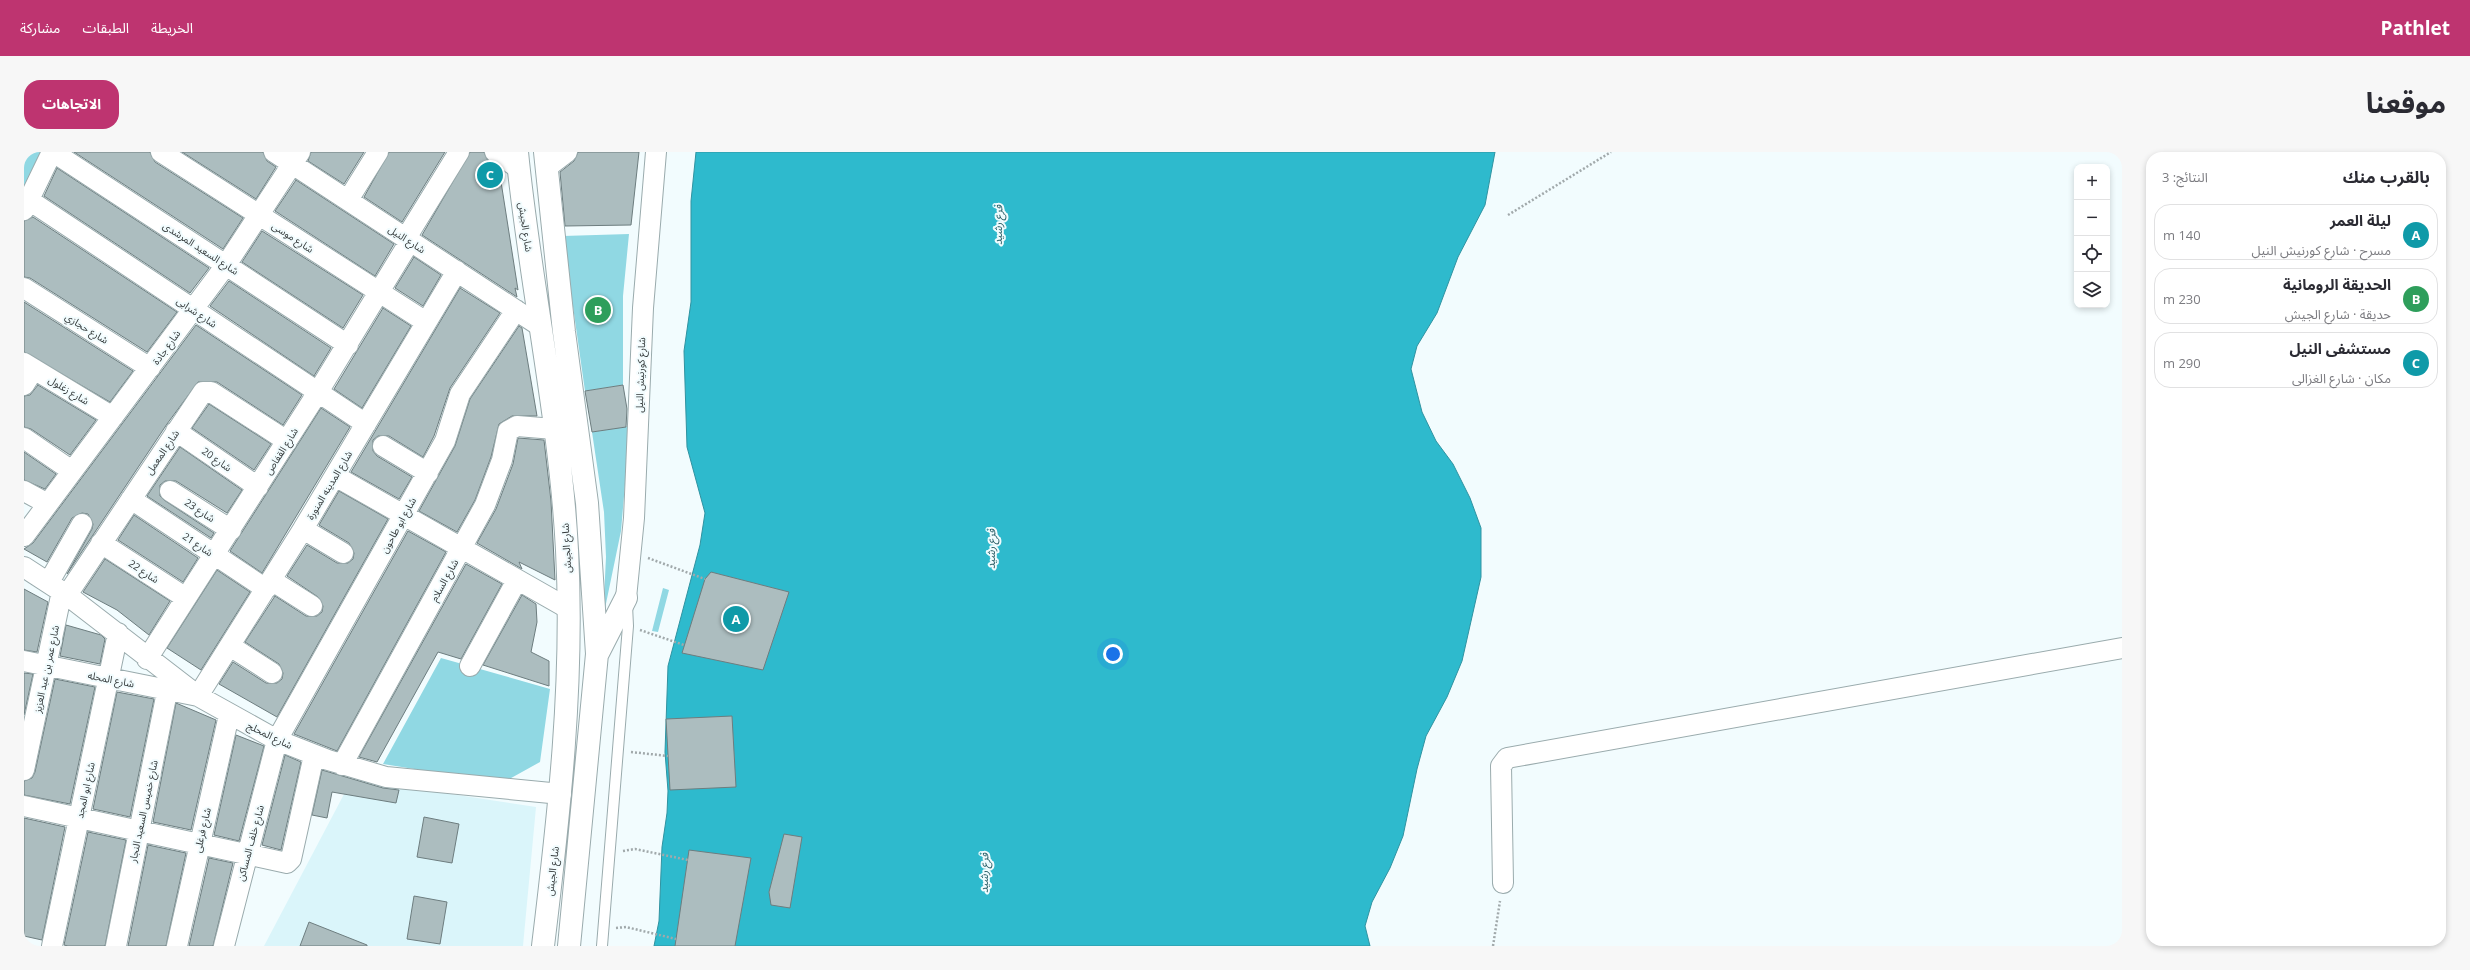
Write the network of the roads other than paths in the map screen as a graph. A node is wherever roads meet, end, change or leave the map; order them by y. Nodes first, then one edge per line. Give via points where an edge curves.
1 (53, 152) edge
2 (161, 152) edge
3 (274, 152) edge
4 (378, 152) edge
5 (459, 152) edge
6 (495, 152) edge
7 (567, 152) edge
8 (656, 152) edge
9 (296, 158) edge
10 (518, 160) edge
11 (545, 160) edge
12 (348, 200) junction
13 (26, 205) edge
14 (259, 215) junction
15 (408, 240) junction
16 (226, 265) junction
17 (457, 272) junction
18 (24, 288) edge
19 (379, 292) junction
20 (193, 310) junction
21 (516, 310) junction
22 (426, 322) junction
23 (540, 326) junction
24 (348, 344) junction
25 (150, 368) junction
26 (27, 373) edge
27 (318, 392) junction
28 (113, 417) junction
29 (366, 424) junction
30 (554, 429) junction
31 (176, 431) junction
32 (24, 438) edge
33 (287, 441) junction
34 (383, 446) dead end
35 (72, 471) junction
36 (428, 473) junction
37 (335, 476) junction
38 (258, 487) junction
39 (24, 491) edge
40 (170, 491) dead end
41 (131, 499) junction
42 (48, 504) junction
43 (404, 515) junction
44 (82, 524) dead end
45 (303, 529) junction
46 (231, 530) junction
47 (24, 536) edge
48 (101, 543) junction
49 (461, 548) junction
50 (343, 553) dead end
51 (215, 554) junction
52 (24, 567) edge
53 (517, 580) junction
54 (268, 584) junction
55 (60, 589) junction
56 (186, 598) junction
57 (626, 598) junction
58 (312, 606) dead end
59 (569, 610) junction
60 (118, 633) junction
61 (230, 646) junction
62 (2122, 648) edge
63 (597, 654) junction
64 (147, 658) junction
65 (24, 661) edge
66 (46, 666) junction
67 (470, 666) dead end
68 (272, 673) dead end
69 (109, 679) junction
70 (170, 684) junction
71 (198, 696) junction
72 (229, 715) junction
73 (277, 740) junction
74 (314, 755) junction
75 (342, 765) junction
76 (24, 770) edge
77 (561, 794) junction
78 (24, 806) edge
79 (79, 818) junction
80 (138, 831) junction
81 (199, 844) junction
82 (247, 855) junction
83 (1503, 883) road end
84 (52, 946) edge
85 (116, 946) edge
86 (178, 946) edge
87 (224, 946) edge
88 (543, 946) edge
89 (569, 946) edge
90 (602, 946) edge

1 - 13 street
1 - 16 street, شارع السعيد المرشدى
2 - 14 street, شارع موسى
3 - 9 street, شارع النيل
4 - 12 street
5 - 15 street, شارع القفاص
6 - 10 street
7 - 11 street
8 - 57 street, شارع كورنيش النيل via 643,308 631,552
9 - 12 street, شارع النيل
9 - 14 street, شارع جادة
10 - 23 main road, شارع الجيش
11 - 63 main road via 564,332 587,503
12 - 15 street, شارع النيل
13 - 20 street, شارع شرابى
14 - 16 street, شارع جادة
14 - 19 street, شارع موسى
15 - 17 street, شارع النيل
15 - 19 street, شارع القفاص
16 - 20 street, شارع جادة
16 - 24 street, شارع السعيد المرشدى
17 - 21 street, شارع النيل
17 - 22 street, شارع المدينه المنورة
18 - 25 street, شارع حجازي
19 - 22 street, شارع موسى
19 - 24 street, شارع القفاص
20 - 25 street, شارع جادة
20 - 27 street, شارع شرابى
21 - 23 street, شارع النيل
21 - 36 street, شارع ابو طاحون via 460,394 450,432
22 - 29 street, شارع المدينه المنورة
23 - 30 main road, شارع الجيش
24 - 27 street, شارع القفاص
25 - 28 street, شارع جادة
26 - 28 street, شارع زغلول
27 - 29 street, شارع شرابى
27 - 33 street, شارع القفاص
28 - 35 street, شارع جادة
29 - 37 street, شارع المدينه المنورة
30 - 49 street, شارع السلام via 517,426 510,428 494,483
30 - 59 main road, شارع الجيش via 564,505
31 - 33 street, شارع المعمل via 201,394 207,391
31 - 38 street, شارع 20
31 - 41 street, شارع المعمل
32 - 35 street
33 - 38 street, شارع القفاص
34 - 36 street
35 - 42 street, شارع جادة
36 - 43 street, شارع ابو طاحون
37 - 43 street
37 - 45 street, شارع المدينه المنورة
38 - 46 street, شارع القفاص
39 - 42 street
40 - 46 street, شارع 23
41 - 48 street, شارع المعمل
41 - 51 street, شارع 21
42 - 47 street, شارع جادة
43 - 49 street
43 - 73 street, شارع ابو طاحون
44 - 55 street
45 - 50 street
45 - 54 street, شارع المدينه المنورة
46 - 51 street, شارع القفاص
48 - 55 street, شارع المعمل
48 - 56 street, شارع 22
49 - 53 street
49 - 75 street, شارع السلام
51 - 54 street, شارع 21
51 - 56 street, شارع القفاص
52 - 55 street, شارع المحلج
53 - 59 street
53 - 67 street
54 - 58 street, شارع 21
54 - 61 street, شارع المدينه المنورة
55 - 60 street, شارع المحلج
55 - 66 street, شارع عمر بن عبد العزيز
56 - 64 street, شارع القفاص
57 - 63 main road
57 - 90 lane via 628,626
59 - 77 main road, شارع الجيش
60 - 64 street, شارع المحلج
60 - 69 street, شارع ابو المجد
61 - 68 street
61 - 71 street, شارع المدينه المنورة
62 - 83 street via 1507,758 1501,766
63 - 89 main road
64 - 70 street, شارع المحلج
65 - 66 street, شارع المحله
66 - 69 street, شارع المحله
66 - 76 street, شارع عمر بن عبد العزيز
69 - 70 street, شارع المحله
69 - 79 street, شارع ابو المجد
70 - 71 street, شارع المحلج
70 - 80 street, شارع خميس السعيد النجار
71 - 72 street, شارع المحلج
72 - 73 street, شارع المحلج
72 - 81 street, شارع فرغلى
73 - 74 street, شارع المحلج
73 - 82 street, شارع خلف المساكن
74 - 75 street, شارع المحلج
74 - 82 street via 290,861 285,863
75 - 77 street, شارع المحلج via 386,778
77 - 88 main road, شارع الجيش
78 - 79 street
79 - 80 street
79 - 84 street, شارع ابو المجد
80 - 81 street
80 - 85 street, شارع خميس السعيد النجار
81 - 82 street
81 - 86 street, شارع فرغلى
82 - 87 street, شارع خلف المساكن

